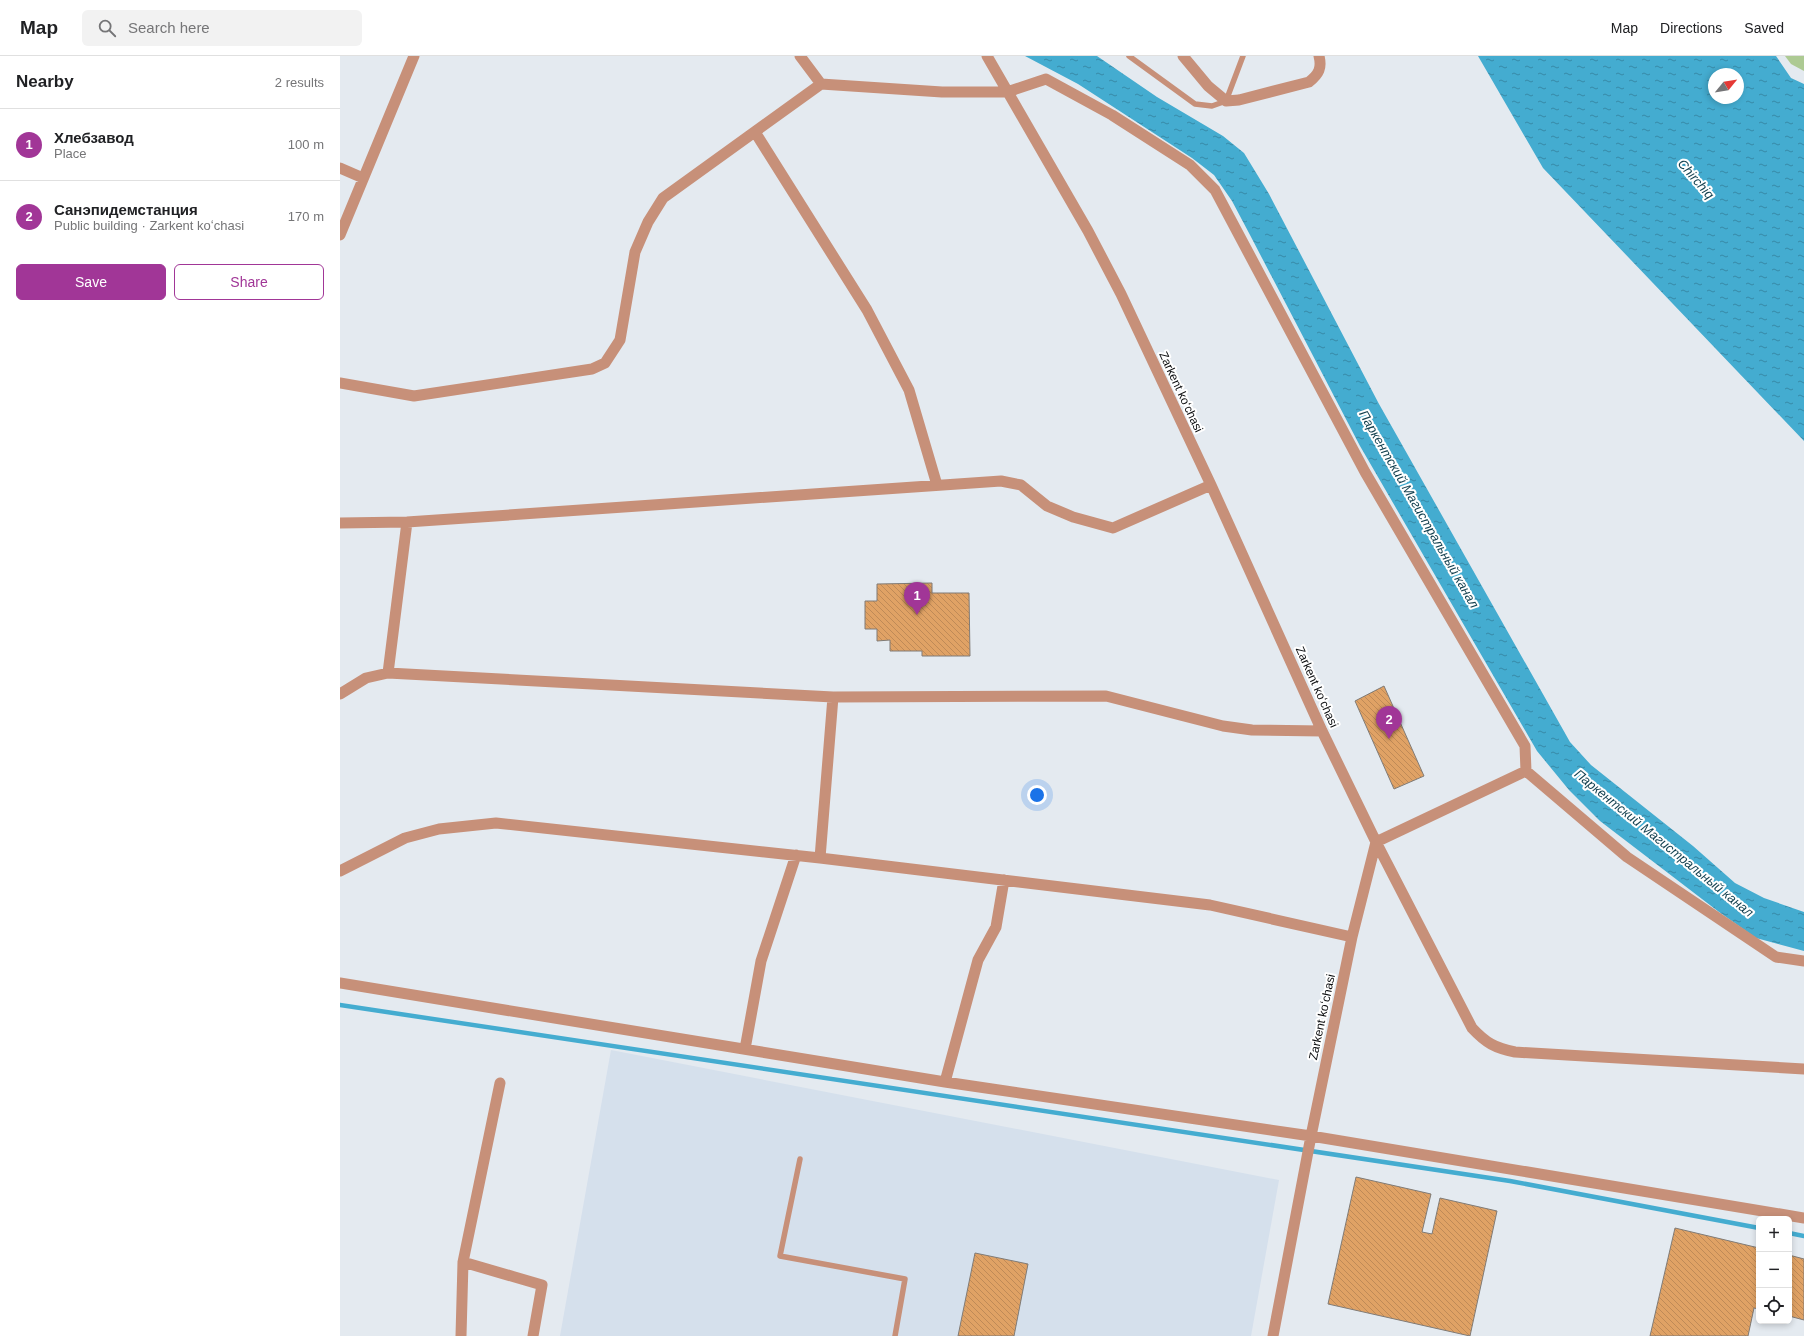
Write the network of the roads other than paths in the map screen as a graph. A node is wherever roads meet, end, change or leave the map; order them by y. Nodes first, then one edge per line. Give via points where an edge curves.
1 (414, 56) edge
2 (800, 56) edge
3 (987, 56) edge
4 (1129, 56) edge
5 (1183, 56) edge
6 (1243, 56) edge
7 (1319, 56) edge
8 (820, 84) junction
9 (1007, 92) junction
10 (1226, 100) junction
11 (755, 132) junction
12 (340, 168) edge
13 (363, 178) junction
14 (340, 234) edge
15 (340, 383) edge
16 (1211, 484) junction
17 (937, 485) junction
18 (407, 522) junction
19 (340, 523) edge
20 (388, 673) junction
21 (340, 694) edge
22 (833, 697) junction
23 (1322, 731) junction
24 (1526, 771) junction
25 (1376, 842) junction
26 (796, 855) junction
27 (820, 858) junction
28 (340, 871) edge
29 (1004, 880) junction
30 (1352, 937) junction
31 (1804, 960) edge
32 (340, 983) edge
33 (745, 1049) junction
34 (1804, 1069) edge
35 (945, 1082) junction
36 (500, 1084) dead end
37 (1310, 1140) junction
38 (800, 1159) dead end
39 (1804, 1218) edge
40 (463, 1262) junction
41 (461, 1336) edge
42 (533, 1336) edge
43 (895, 1336) edge
44 (1273, 1336) edge

1 - 13 street
2 - 8 street
3 - 9 street, Zarkent koʻchasi
4 - 10 lane via 1195,104 1212,106
5 - 10 street via 1208,86
6 - 10 lane
7 - 10 street via 1317,75 1309,82 1239,100
8 - 9 street via 942,92
8 - 11 street
9 - 16 street, Zarkent koʻchasi via 1088,231
9 - 24 street via 1046,79 1112,115 1190,165 1215,190 1365,472 1525,746
11 - 15 street via 663,198 648,222 635,252 620,340 605,363 592,370 414,396
11 - 17 street via 868,310 909,390
12 - 13 street
13 - 14 street
16 - 17 street via 1114,528 1073,517 1047,506 1021,485 1001,481
16 - 23 street, Zarkent koʻchasi
17 - 18 street
18 - 19 street
18 - 20 street
20 - 21 street via 366,678
20 - 22 street
22 - 23 street via 1106,696 1223,726 1252,730
22 - 27 street
23 - 25 street, Zarkent koʻchasi
24 - 25 street
24 - 31 street via 1627,857 1776,957
25 - 30 street, Zarkent koʻchasi
25 - 34 street via 1463,1013 1484,1041 1500,1049 1515,1052
26 - 27 street
26 - 28 street via 496,823 439,828 405,838
26 - 33 street via 761,961
27 - 29 street
29 - 30 street via 1210,905
29 - 35 street via 996,927 978,960
30 - 37 street, Zarkent koʻchasi
32 - 33 street
33 - 35 street
35 - 37 street
36 - 40 street
37 - 39 street
37 - 44 street, Zarkent koʻchasi
38 - 43 lane via 780,1256 905,1279
40 - 41 street
40 - 42 street via 542,1285

